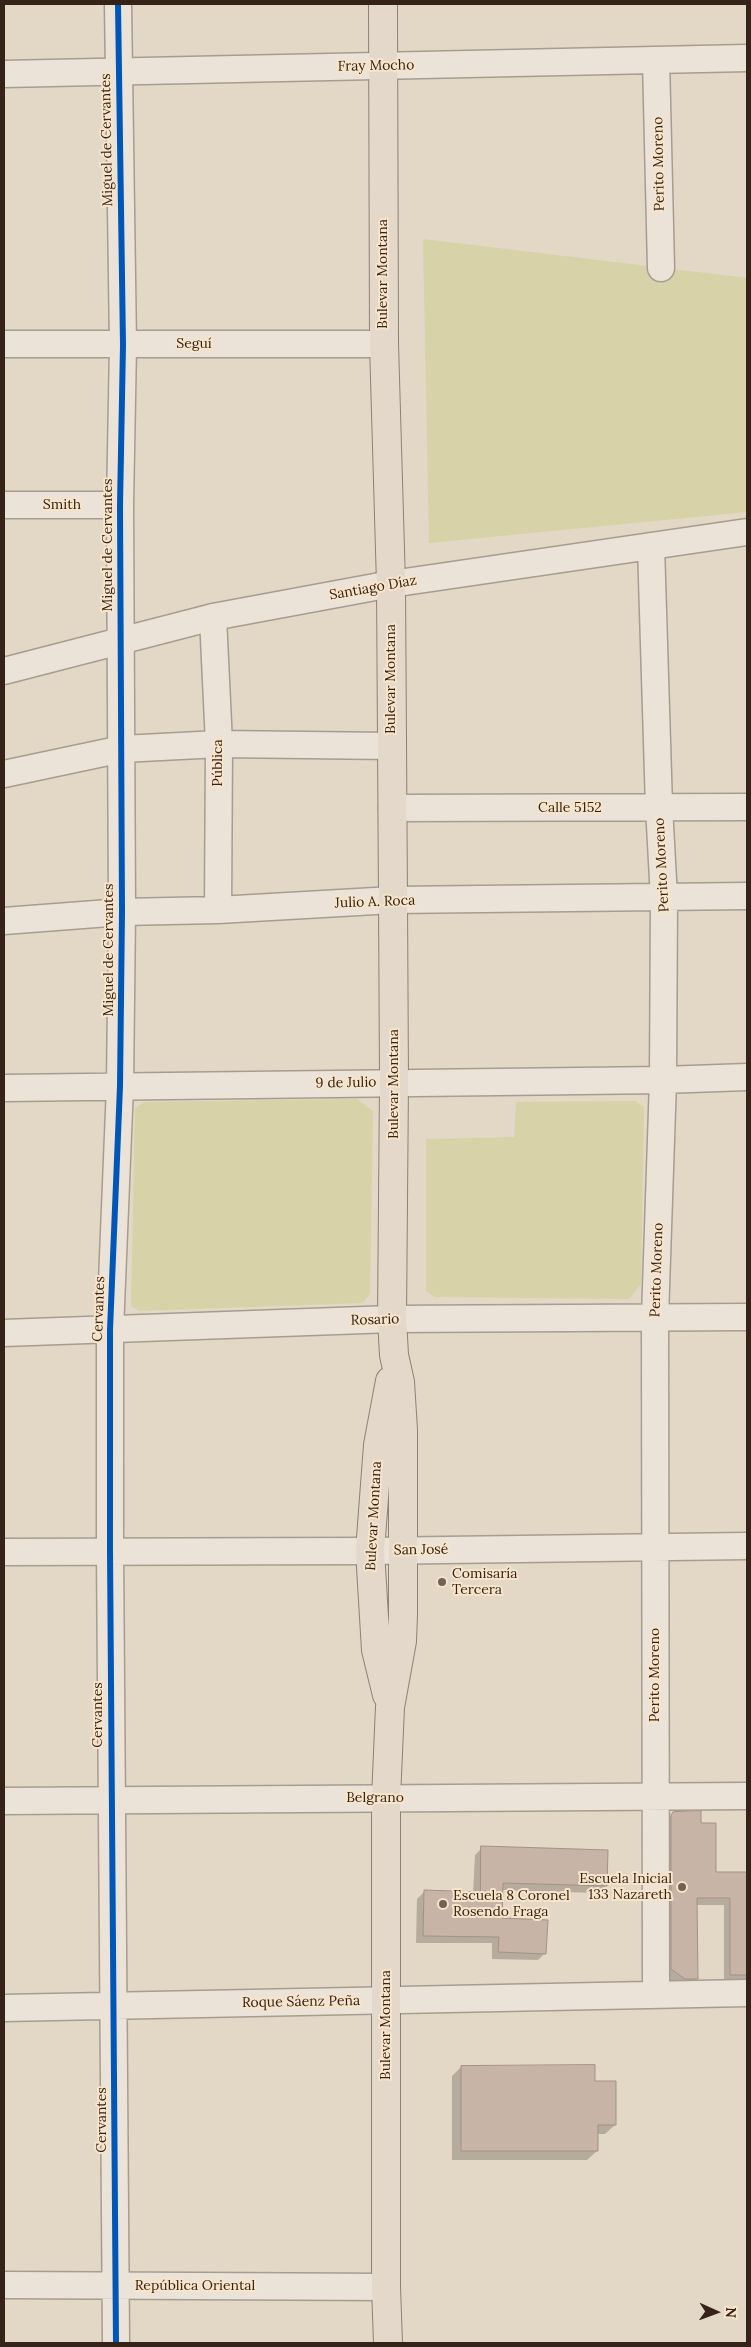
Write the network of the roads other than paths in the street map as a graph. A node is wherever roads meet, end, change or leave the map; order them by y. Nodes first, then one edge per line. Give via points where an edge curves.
1 (118, 4) edge
2 (383, 4) edge
3 (747, 58) edge
4 (656, 60) junction
5 (383, 66) junction
6 (118, 72) junction
7 (4, 74) edge
8 (661, 268) dead end
9 (4, 344) edge
10 (123, 344) junction
11 (384, 344) junction
12 (120, 504) junction
13 (4, 505) edge
14 (747, 532) edge
15 (651, 546) junction
16 (390, 584) junction
17 (213, 616) junction
18 (121, 640) junction
19 (4, 671) edge
20 (218, 744) junction
21 (392, 746) junction
22 (122, 749) junction
23 (4, 774) edge
24 (659, 807) junction
25 (747, 807) edge
26 (392, 808) junction
27 (747, 896) edge
28 (664, 898) junction
29 (393, 900) junction
30 (218, 910) junction
31 (122, 912) junction
32 (4, 921) edge
33 (747, 1077) edge
34 (663, 1080) junction
35 (394, 1082) junction
36 (120, 1086) junction
37 (4, 1088) edge
38 (655, 1317) junction
39 (747, 1317) edge
40 (392, 1319) junction
41 (110, 1330) junction
42 (4, 1333) edge
43 (394, 1355) junction
44 (655, 1546) junction
45 (747, 1546) edge
46 (403, 1550) junction
47 (110, 1551) junction
48 (370, 1551) junction
49 (4, 1552) edge
50 (390, 1707) junction
51 (656, 1796) junction
52 (747, 1796) edge
53 (386, 1798) junction
54 (4, 1801) edge
55 (112, 1801) junction
56 (747, 1993) edge
57 (656, 1995) junction
58 (386, 2000) junction
59 (113, 2006) junction
60 (4, 2008) edge
61 (4, 2285) edge
62 (115, 2285) junction
63 (386, 2287) junction
64 (116, 2343) edge
65 (388, 2343) edge

1 - 6 street, Miguel de Cervantes
2 - 5 main road, Bulevar Montana
3 - 4 street, Fray Mocho
4 - 5 street, Fray Mocho
4 - 8 street, Perito Moreno
5 - 6 street, Fray Mocho
5 - 11 main road, Bulevar Montana
6 - 7 street, Fray Mocho
6 - 10 street, Miguel de Cervantes
9 - 10 street, Seguí
10 - 11 street, Seguí
10 - 12 street, Miguel de Cervantes
11 - 16 main road, Bulevar Montana
12 - 13 street, Smith
12 - 18 street, Miguel de Cervantes
14 - 15 street, Santiago Díaz
15 - 16 street, Santiago Díaz
15 - 24 street, Perito Moreno
16 - 17 street, Santiago Díaz
16 - 21 main road, Bulevar Montana
17 - 18 street, Santiago Díaz
17 - 20 street, Pública
18 - 19 street, Santiago Díaz
18 - 22 street, Miguel de Cervantes
20 - 21 street
20 - 22 street
20 - 30 street, Pública
21 - 26 main road, Bulevar Montana
22 - 23 street
22 - 31 street, Miguel de Cervantes
24 - 25 street, Calle 5152
24 - 26 street, Calle 5152
24 - 28 street, Perito Moreno
26 - 29 main road, Bulevar Montana
27 - 28 street, Julio A. Roca
28 - 29 street, Julio A. Roca
28 - 34 street, Perito Moreno
29 - 30 street, Julio A. Roca
29 - 35 main road, Bulevar Montana
30 - 31 street, Julio A. Roca
31 - 32 street, Julio A. Roca
31 - 36 street, Miguel de Cervantes
33 - 34 street, 9 de Julio
34 - 35 street, 9 de Julio
34 - 38 street, Perito Moreno
35 - 36 street, 9 de Julio
35 - 40 main road, Bulevar Montana
36 - 37 street, 9 de Julio
36 - 41 street, Cervantes
38 - 39 street, Rosario
38 - 40 street, Rosario
38 - 44 street, Perito Moreno
40 - 41 street, Rosario
40 - 43 main road, Bulevar Montana
41 - 42 street, Rosario
41 - 47 street, Cervantes
43 - 46 main road, Bulevar Montana via 400,1382 403,1430
43 - 48 main road, Bulevar Montana via 378,1446
44 - 45 street, San José
44 - 46 street, San José
44 - 51 street, Perito Moreno
46 - 48 street, San José
46 - 50 main road, Bulevar Montana via 402,1641
47 - 48 street, San José
47 - 49 street, San José
47 - 55 street, Cervantes
48 - 50 main road, Bulevar Montana via 376,1650
50 - 53 main road, Bulevar Montana
51 - 52 street, Belgrano
51 - 53 street, Belgrano
51 - 57 street, Perito Moreno
53 - 55 street, Belgrano
53 - 58 main road, Bulevar Montana
54 - 55 street, Belgrano
55 - 59 street, Cervantes
56 - 57 street, Roque Sáenz Peña
57 - 58 street, Roque Sáenz Peña
58 - 59 street, Roque Sáenz Peña
58 - 63 main road, Bulevar Montana
59 - 60 street, Roque Sáenz Peña
59 - 62 street, Cervantes
61 - 62 street, República Oriental
62 - 63 street, República Oriental
62 - 64 street, Cervantes
63 - 65 main road, Bulevar Montana

